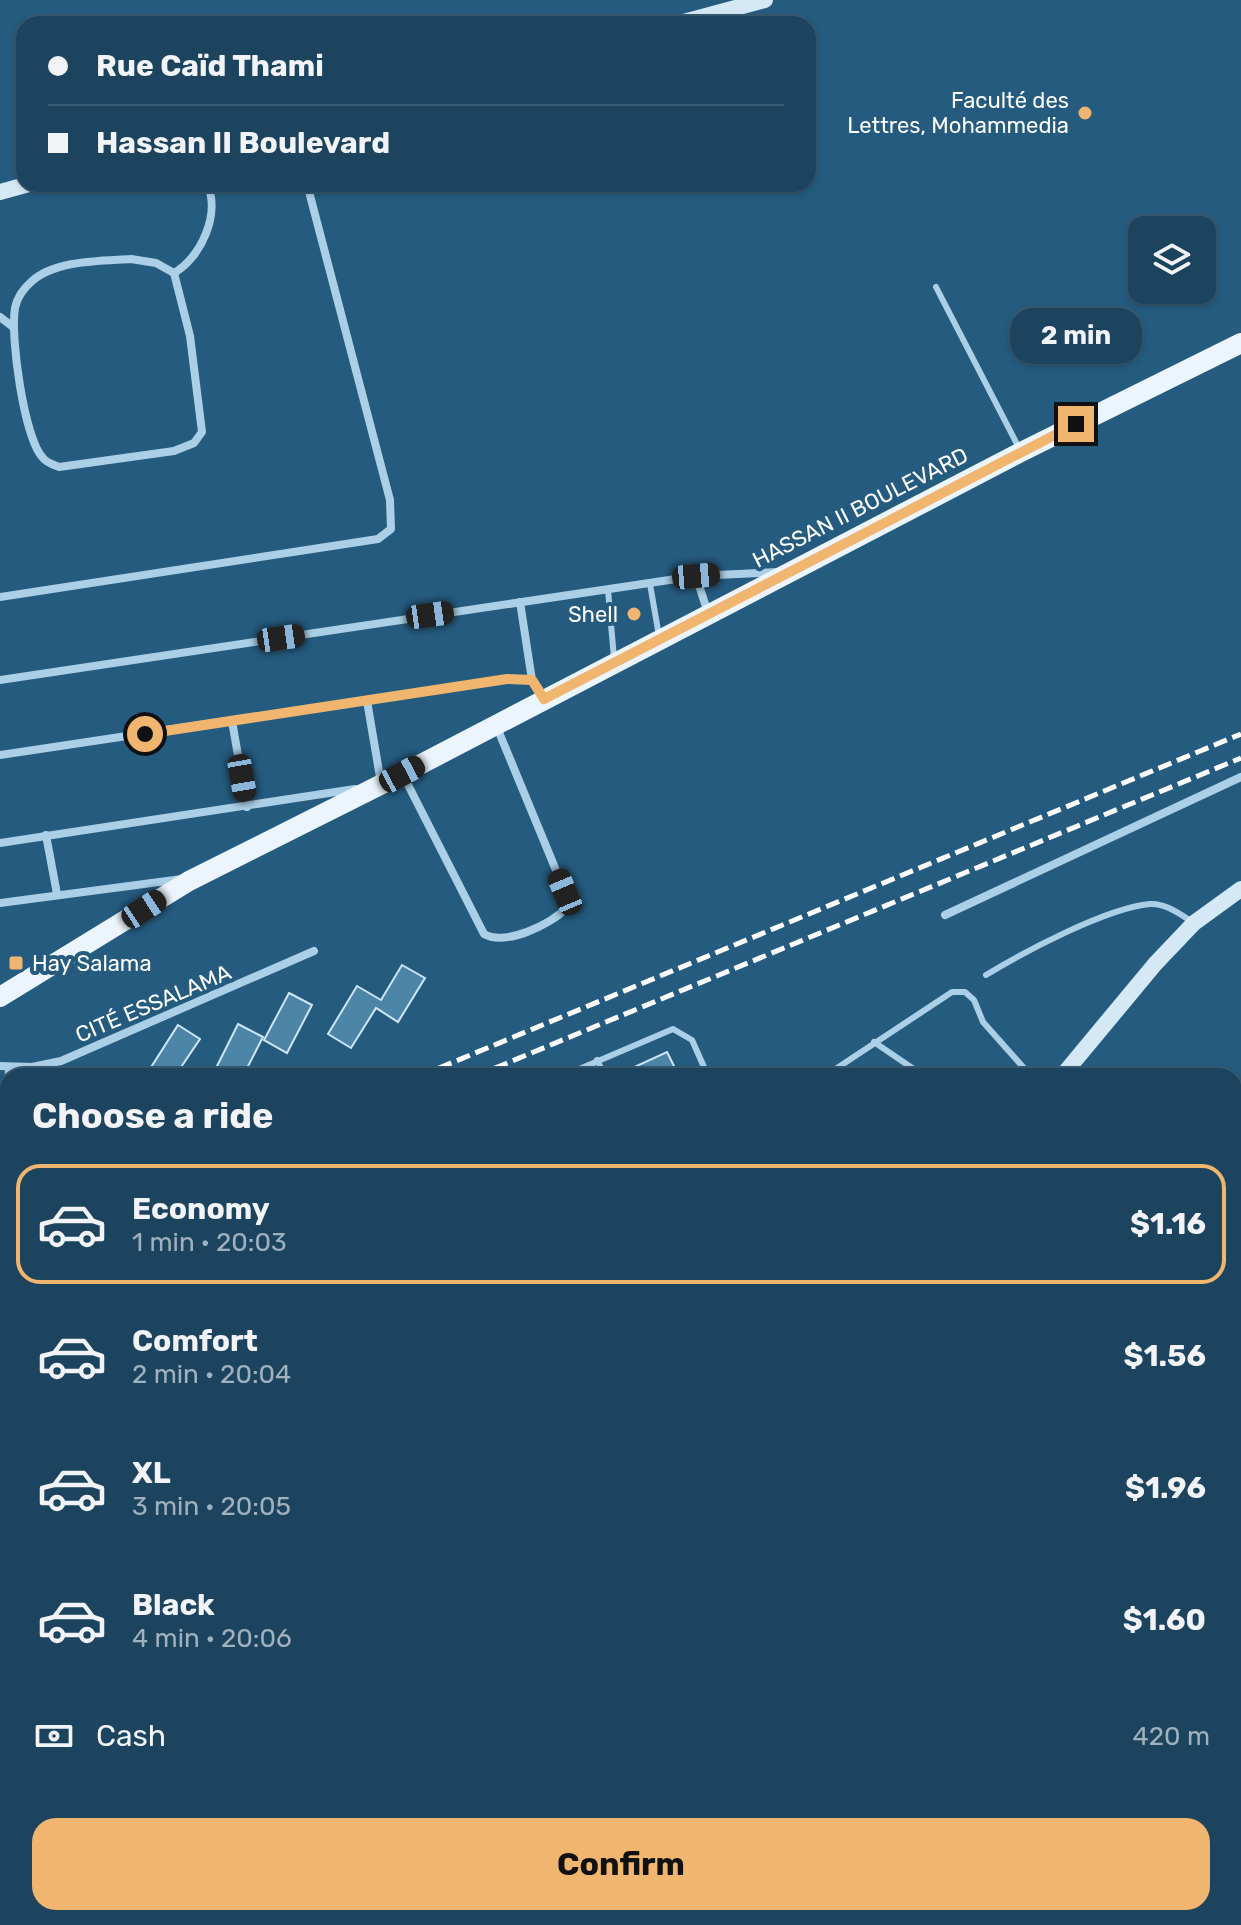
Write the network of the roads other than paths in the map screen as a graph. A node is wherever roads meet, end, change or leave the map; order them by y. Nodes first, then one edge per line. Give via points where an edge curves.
1 (765, 0) edge
2 (706, 16) edge
3 (209, 192) edge
4 (309, 192) edge
5 (174, 273) junction
6 (936, 287) dead end
7 (0, 317) edge
8 (13, 327) junction
9 (1241, 343) edge
10 (1021, 452) junction
11 (786, 572) junction
12 (696, 576) junction
13 (650, 584) junction
14 (608, 590) junction
15 (0, 597) edge
16 (520, 602) junction
17 (708, 613) junction
18 (660, 638) junction
19 (615, 662) junction
20 (0, 680) edge
21 (532, 680) junction
22 (544, 699) junction
23 (367, 701) junction
24 (232, 721) junction
25 (496, 724) junction
26 (0, 755) edge
27 (402, 774) junction
28 (1241, 777) edge
29 (376, 787) junction
30 (247, 807) junction
31 (46, 835) junction
32 (0, 843) edge
33 (189, 881) junction
34 (1241, 889) edge
35 (57, 894) junction
36 (0, 903) edge
37 (945, 915) dead end
38 (1194, 923) junction
39 (314, 951) dead end
40 (986, 975) dead end
41 (0, 997) edge
42 (874, 1042) junction
43 (597, 1060) junction
44 (4, 1067) edge
45 (580, 1068) edge
46 (601, 1068) edge
47 (704, 1068) edge
48 (837, 1068) edge
49 (912, 1068) edge
50 (1024, 1068) edge
51 (1069, 1068) edge

1 - 2 street
3 - 5 street via 209,225 189,262
4 - 15 street via 390,500 391,529 378,539
5 - 8 street via 131,259 54,269 21,294
5 - 8 street via 190,336 202,427 191,445 68,467 45,461 30,426
6 - 10 lane
7 - 8 street
9 - 10 main road, HASSAN II BOULEVARD
10 - 11 main road, HASSAN II BOULEVARD
11 - 12 street
11 - 17 main road, HASSAN II BOULEVARD
12 - 13 street
12 - 17 street
13 - 14 street
13 - 18 lane
14 - 16 street
14 - 19 lane
16 - 20 street
16 - 21 street
17 - 18 main road, HASSAN II BOULEVARD
18 - 19 main road, HASSAN II BOULEVARD
19 - 22 main road, HASSAN II BOULEVARD
21 - 22 street
21 - 23 street via 507,679
22 - 25 main road, HASSAN II BOULEVARD
23 - 24 street
23 - 29 street
24 - 26 street
24 - 30 street
25 - 27 main road, HASSAN II BOULEVARD
25 - 27 street via 565,892 566,908 553,918 510,937 484,934
27 - 29 main road, HASSAN II BOULEVARD
28 - 37 street
29 - 30 street
29 - 33 main road, HASSAN II BOULEVARD
30 - 31 street
31 - 32 street
31 - 35 street
33 - 35 street
33 - 41 main road, HASSAN II BOULEVARD
34 - 38 street
35 - 36 street
38 - 40 lane via 1165,906 1150,904 1097,920
38 - 51 street
39 - 44 street, CITÉ ESSALAMA via 95,1049 61,1061
42 - 48 lane
42 - 49 lane
42 - 50 lane via 952,992 965,992 983,1022
43 - 45 lane
43 - 46 lane
43 - 47 lane via 673,1029 692,1040

